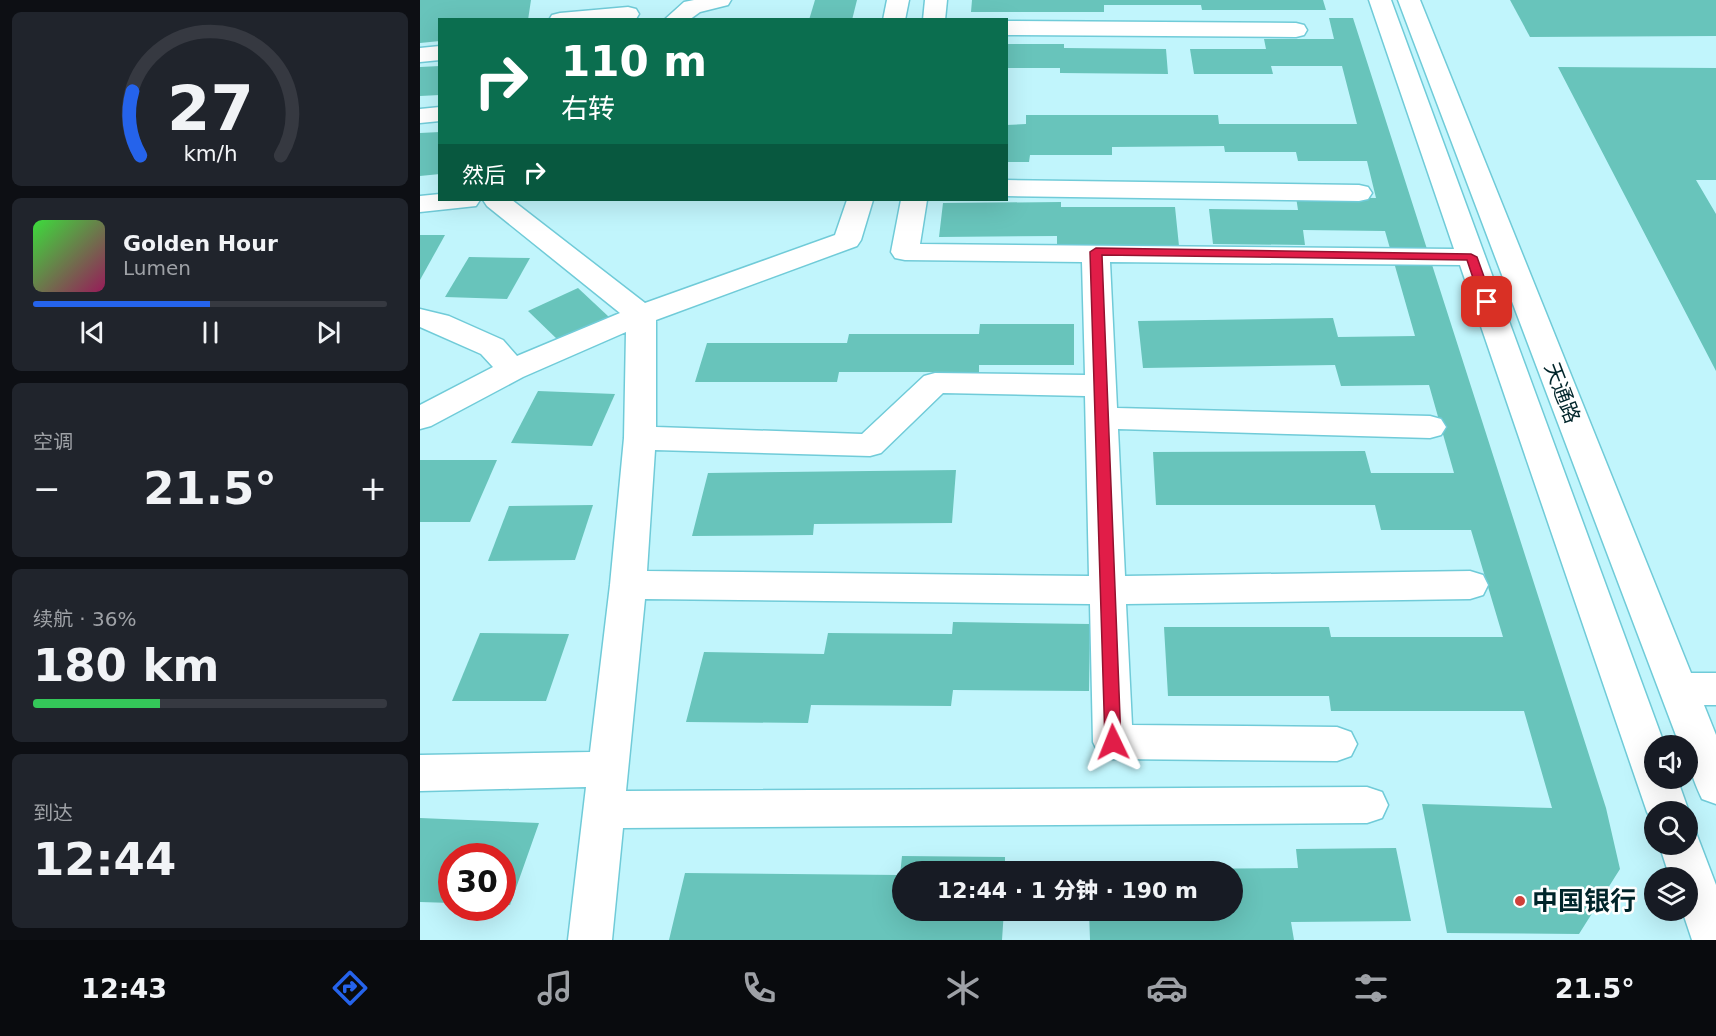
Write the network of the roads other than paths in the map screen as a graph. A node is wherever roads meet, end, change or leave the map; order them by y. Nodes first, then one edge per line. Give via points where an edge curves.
1 (720, 0) edge
2 (898, 0) edge
3 (936, 0) edge
4 (1380, 0) edge
5 (1409, 0) edge
6 (628, 14) dead end
7 (583, 18) edge
8 (678, 18) edge
9 (894, 18) edge
10 (933, 18) edge
11 (1008, 28) edge
12 (1296, 30) dead end
13 (438, 53) edge
14 (420, 55) edge
15 (438, 114) edge
16 (420, 116) edge
17 (1008, 188) edge
18 (1359, 193) dead end
19 (455, 201) edge
20 (496, 201) edge
21 (860, 201) edge
22 (914, 201) edge
23 (420, 204) edge
24 (1096, 252) junction
25 (1471, 257) junction
26 (641, 315) junction
27 (420, 318) edge
28 (512, 370) junction
29 (1101, 402) junction
30 (420, 418) edge
31 (1430, 427) dead end
32 (640, 438) junction
33 (628, 585) junction
34 (1470, 585) dead end
35 (1107, 590) junction
36 (1678, 689) junction
37 (1716, 689) edge
38 (1338, 744) dead end
39 (1644, 744) edge
40 (608, 769) junction
41 (420, 773) edge
42 (1716, 786) edge
43 (1367, 805) dead end
44 (603, 810) junction
45 (1684, 855) edge
46 (590, 940) edge
47 (1714, 940) edge

1 - 8 street via 692,7
2 - 9 street
3 - 10 street
4 - 25 street, 天通路
5 - 36 street, 天通路
6 - 7 street
11 - 12 street
13 - 14 street
15 - 16 street
17 - 18 street
19 - 23 street
20 - 26 street
21 - 26 street via 847,240
22 - 24 street via 905,252
24 - 25 street
24 - 29 street
25 - 39 street, 天通路
26 - 28 street
26 - 32 street
27 - 28 street via 439,322 492,347
28 - 30 street
29 - 31 street
29 - 32 street via 935,383 870,445
29 - 35 street
32 - 33 street
33 - 35 street
33 - 40 street
34 - 35 street
35 - 38 street via 1113,742
36 - 37 street
36 - 42 street, 天通路
40 - 41 street
40 - 44 street
43 - 44 street
44 - 46 street
45 - 47 street

